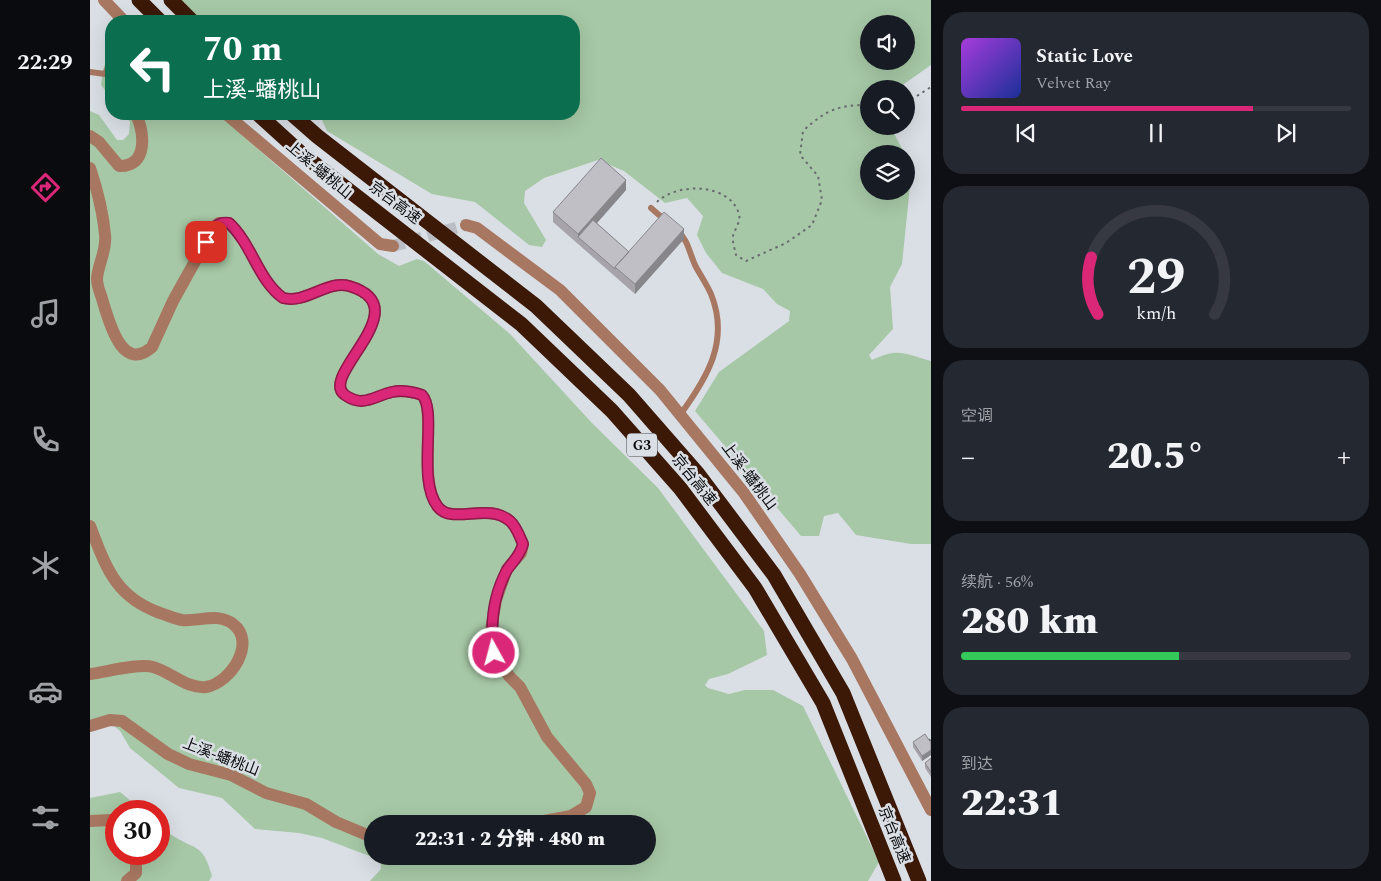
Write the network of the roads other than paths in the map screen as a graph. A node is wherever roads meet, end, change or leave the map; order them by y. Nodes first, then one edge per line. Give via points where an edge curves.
1 (104, 0) edge
2 (139, 0) edge
3 (170, 0) edge
4 (118, 15) edge
5 (154, 15) edge
6 (186, 15) edge
7 (90, 72) edge
8 (105, 74) edge
9 (138, 120) edge
10 (235, 120) edge
11 (265, 120) edge
12 (299, 120) edge
13 (90, 136) edge
14 (90, 168) edge
15 (651, 208) road end
16 (466, 225) tunnel mouth
17 (393, 246) tunnel mouth
18 (680, 415) junction
19 (90, 526) edge
20 (90, 674) edge
21 (90, 726) edge
22 (931, 810) edge
23 (573, 815) edge
24 (105, 820) edge
25 (90, 821) edge
26 (364, 834) edge
27 (136, 865) edge
28 (127, 881) edge
29 (894, 881) edge
30 (919, 881) edge

1 - 4 street
2 - 5 highway
3 - 6 highway
7 - 8 lane
9 - 13 street via 143,144 133,164 119,166
10 - 17 street, 上溪-蟠桃山 via 380,244
11 - 29 highway, 京台高速 / G3 via 302,154 521,324 612,411 680,488 755,588 822,703
12 - 30 highway, 京台高速 / G3 via 536,306 629,395 698,474 774,575 843,692
14 - 23 street via 103,213 106,238 97,282 113,335 126,350 135,354 147,352 152,347 169,308 214,227 224,222 229,223 243,239 268,282 283,298 300,298 346,285 369,296 374,306 372,325 341,376 340,390 345,396 361,402 392,392 422,395 428,405 426,460 437,506 450,515 496,513 510,521 523,544 521,553 508,569 496,600 491,630 494,653 520,687 547,737 586,784 590,793 586,807
15 - 18 lane via 687,239 718,315 719,340 714,360
16 - 18 street, 上溪-蟠桃山 via 477,228 560,290 660,390
18 - 22 street, 上溪-蟠桃山 via 744,492 800,574 852,659
19 - 20 street via 107,567 123,592 143,607 181,620 216,617 232,623 241,631 243,646 236,665 222,679 206,686 188,684 153,667 138,665 125,670
21 - 26 street, 上溪-蟠桃山 via 105,721 122,721 168,754 189,764 231,775 266,793 306,804
24 - 25 street
27 - 28 street via 136,873

